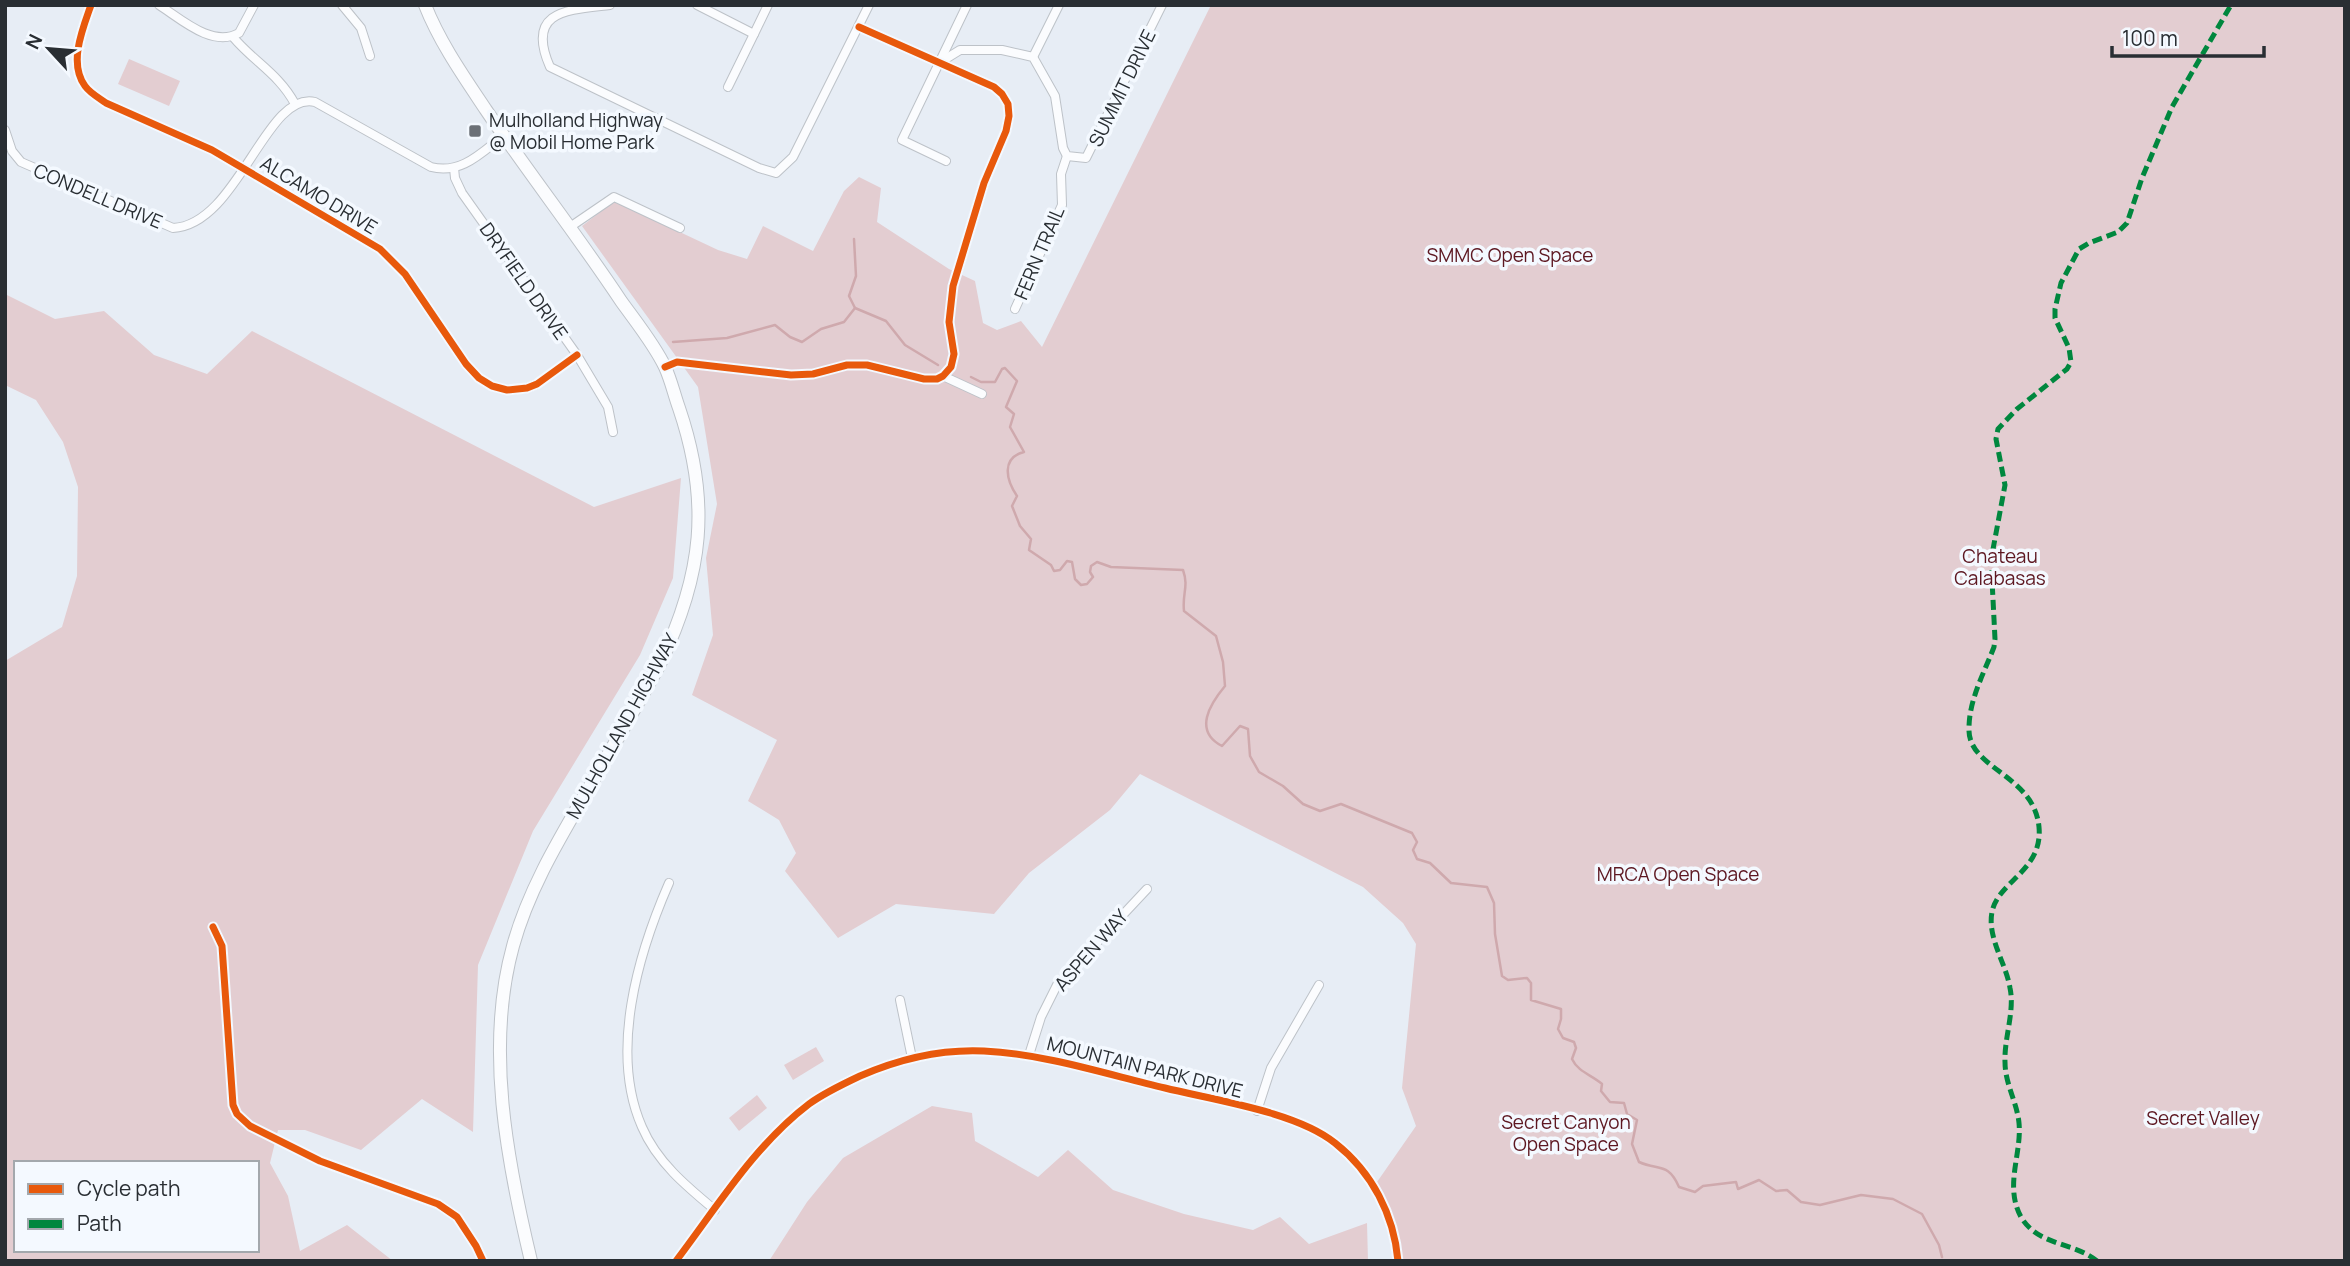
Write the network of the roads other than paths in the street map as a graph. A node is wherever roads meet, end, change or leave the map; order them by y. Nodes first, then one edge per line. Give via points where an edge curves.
1 (91, 5) edge
2 (159, 5) edge
3 (254, 5) edge
4 (342, 5) edge
5 (425, 5) edge
6 (610, 5) edge
7 (697, 5) edge
8 (768, 5) edge
9 (869, 5) edge
10 (967, 5) edge
11 (1059, 5) edge
12 (1162, 5) edge
13 (859, 27) junction
14 (754, 34) junction
15 (233, 37) junction
16 (370, 56) dead end
17 (1033, 57) junction
18 (939, 62) junction
19 (729, 87) dead end
20 (295, 104) junction
21 (5, 130) edge
22 (503, 135) junction
23 (1067, 156) junction
24 (946, 161) dead end
25 (454, 168) junction
26 (245, 169) junction
27 (570, 226) junction
28 (680, 228) dead end
29 (1015, 309) dead end
30 (577, 355) junction
31 (665, 367) junction
32 (943, 376) junction
33 (982, 394) dead end
34 (613, 432) dead end
35 (669, 883) dead end
36 (1147, 889) dead end
37 (213, 927) dead end
38 (1319, 985) dead end
39 (900, 1000) dead end
40 (1029, 1055) junction
41 (912, 1058) junction
42 (1257, 1111) junction
43 (715, 1210) junction
44 (483, 1261) edge
45 (531, 1261) edge
46 (676, 1261) edge
47 (1398, 1261) edge

1 - 26 street, ALCAMO DRIVE via 79,43 78,67 84,86 106,103
2 - 15 street via 204,33
3 - 15 street
4 - 16 street via 361,29
5 - 22 main road, MULHOLLAND HIGHWAY via 463,76
6 - 13 street via 563,11 552,17 542,45 550,67 776,173 793,157
7 - 14 street
8 - 14 street
9 - 13 street
10 - 18 street
11 - 17 street
12 - 23 street, SUMMIT DRIVE via 1090,155
13 - 18 street
14 - 19 street
15 - 20 street via 273,73
17 - 18 street via 1002,50 960,50
17 - 23 street, SUMMIT DRIVE via 1055,96
18 - 24 street via 902,140
18 - 32 street via 994,87 1008,104 1009,116 953,286 949,322 954,354
20 - 25 street via 315,102 431,167
20 - 26 street, CONDELL DRIVE via 278,118
21 - 26 street, CONDELL DRIVE via 21,162 173,228 200,219
22 - 25 street via 467,164
22 - 27 main road, MULHOLLAND HIGHWAY
23 - 29 street, FERN TRAIL via 1060,174 1062,205
25 - 30 street, DRYFIELD DRIVE via 462,193
26 - 30 street, ALCAMO DRIVE via 380,249 405,274 467,364 492,386 527,388
27 - 28 street via 614,197
27 - 31 main road, MULHOLLAND HIGHWAY
30 - 34 street, DRYFIELD DRIVE via 608,407
31 - 32 street via 677,362 802,375 867,365 924,379
31 - 45 main road, MULHOLLAND HIGHWAY via 696,475 700,516 691,581 660,664 541,873 513,946 504,992 503,1100
32 - 33 street
35 - 43 street via 641,956 631,1001 630,1081 642,1127 653,1148 686,1186
36 - 40 street, ASPEN WAY via 1057,985
37 - 44 street via 222,946 237,1114 250,1126 320,1161 438,1204 457,1217
38 - 42 street via 1270,1068
39 - 41 street
40 - 41 street, MOUNTAIN PARK DRIVE via 982,1051
40 - 42 street, MOUNTAIN PARK DRIVE
41 - 43 street, MOUNTAIN PARK DRIVE via 862,1076 812,1102 760,1149
42 - 47 street, MOUNTAIN PARK DRIVE via 1310,1127 1356,1161 1385,1207
43 - 46 street, MOUNTAIN PARK DRIVE

